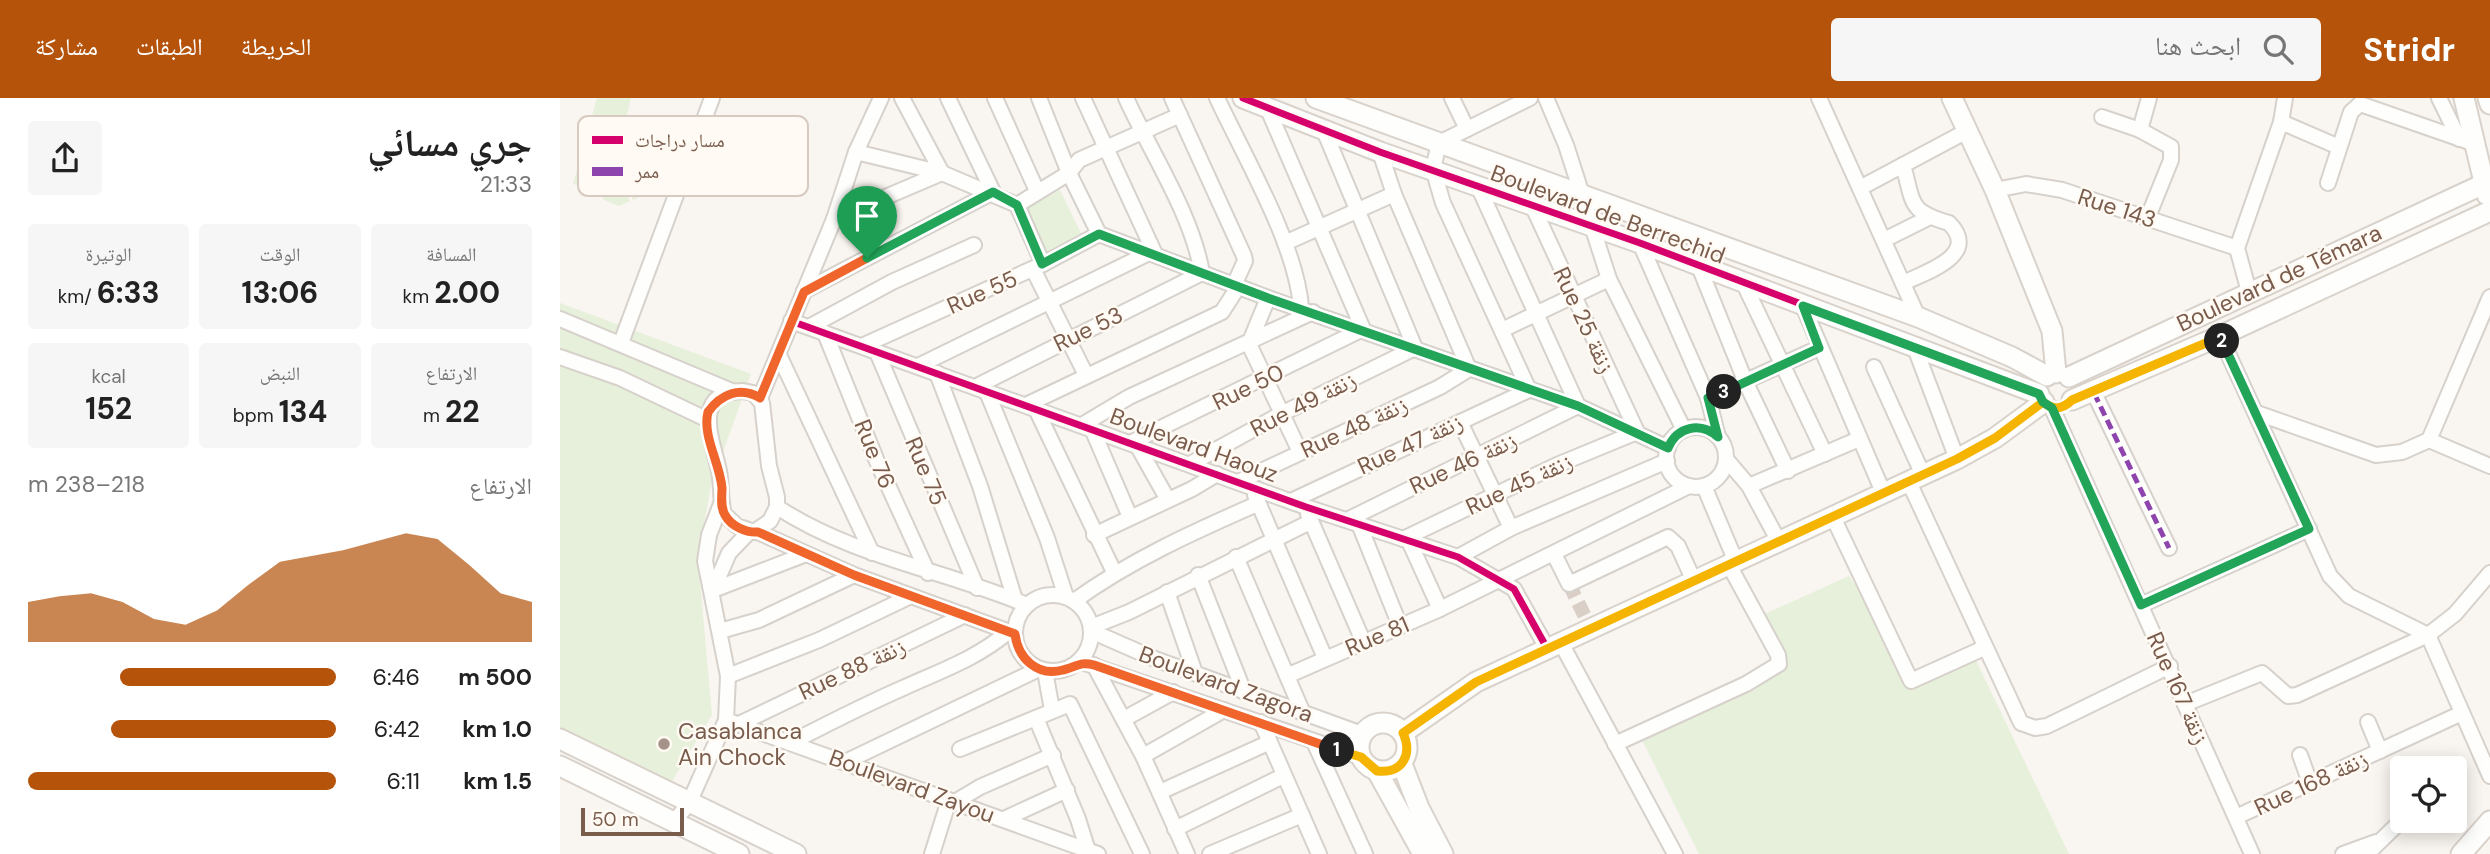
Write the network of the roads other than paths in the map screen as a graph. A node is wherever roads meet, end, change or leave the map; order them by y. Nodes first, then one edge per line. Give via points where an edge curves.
1 (712, 98) edge
2 (881, 98) edge
3 (902, 98) edge
4 (948, 98) edge
5 (995, 98) edge
6 (1039, 98) edge
7 (1083, 98) edge
8 (1126, 98) edge
9 (1172, 98) edge
10 (1217, 98) edge
11 (1243, 98) edge
12 (1316, 98) edge
13 (1452, 98) edge
14 (1530, 98) edge
15 (1546, 98) edge
16 (1819, 98) edge
17 (1951, 98) edge
18 (2149, 98) edge
19 (2285, 98) edge
20 (2439, 98) edge
21 (2464, 98) edge
22 (2488, 98) edge
23 (1345, 102) edge
24 (2490, 104) edge
25 (1499, 105) edge
26 (1267, 107) junction
27 (1180, 115) junction
28 (705, 116) edge
29 (2102, 117) dead end
30 (2281, 122) junction
31 (1323, 128) junction
32 (1467, 129) junction
33 (2140, 130) junction
34 (1967, 131) junction
35 (1141, 132) junction
36 (2467, 141) junction
37 (1439, 143) junction
38 (1107, 148) junction
39 (2339, 148) junction
40 (856, 152) junction
41 (1380, 152) junction
42 (1903, 165) junction
43 (1433, 169) junction
44 (942, 173) junction
45 (1069, 173) junction
46 (2487, 182) edge
47 (2328, 183) dead end
48 (1479, 188) junction
49 (1860, 188) junction
50 (1994, 190) junction
51 (1037, 191) junction
52 (993, 192) junction
53 (1394, 194) junction
54 (1581, 194) junction
55 (675, 196) edge
56 (2490, 203) edge
57 (1017, 205) junction
58 (1533, 207) junction
59 (1356, 208) junction
60 (2490, 211) edge
61 (2148, 217) junction
62 (1928, 218) junction
63 (834, 219) junction
64 (1319, 225) junction
65 (1590, 226) junction
66 (1099, 234) junction
67 (1884, 240) junction
68 (1284, 243) junction
69 (1640, 243) junction
70 (974, 245) dead end
71 (2237, 248) junction
72 (1152, 254) junction
73 (1698, 264) junction
74 (1038, 266) junction
75 (1202, 273) junction
76 (1609, 279) junction
77 (1744, 284) junction
78 (1903, 284) junction
79 (1236, 286) junction
80 (804, 292) junction
81 (2249, 292) junction
82 (1573, 296) junction
83 (2490, 297) edge
84 (1268, 298) junction
85 (1051, 302) junction
86 (1803, 306) junction
87 (1307, 310) junction
88 (1537, 312) junction
89 (1919, 317) junction
90 (560, 319) edge
91 (791, 321) junction
92 (809, 327) junction
93 (1363, 329) junction
94 (1502, 330) junction
95 (825, 334) junction
96 (2220, 337) junction
97 (1068, 338) junction
98 (621, 342) junction
99 (1249, 344) junction
100 (862, 346) junction
101 (1415, 348) junction
102 (1819, 348) junction
103 (1915, 348) junction
104 (877, 352) junction
105 (779, 355) junction
106 (560, 357) edge
107 (1783, 365) junction
108 (918, 366) junction
109 (1874, 367) dead end
110 (1469, 369) junction
111 (937, 373) junction
112 (1086, 375) junction
113 (2057, 375) junction
114 (1264, 380) junction
115 (1746, 383) junction
116 (981, 390) junction
117 (1529, 390) junction
118 (734, 392) junction
119 (2094, 393) junction
120 (760, 398) junction
121 (1708, 398) junction
122 (2072, 400) junction
123 (2045, 402) junction
124 (1578, 406) junction
125 (1031, 407) junction
126 (2257, 413) junction
127 (1281, 414) junction
128 (706, 419) junction
129 (1460, 422) junction
130 (1087, 427) junction
131 (1684, 430) junction
132 (1637, 432) junction
133 (1718, 437) junction
134 (1859, 439) junction
135 (2429, 440) junction
136 (1134, 444) junction
137 (1300, 452) junction
138 (1667, 454) junction
139 (1825, 454) junction
140 (1476, 456) junction
141 (1726, 458) junction
142 (1957, 459) junction
143 (1192, 463) junction
144 (2490, 466) edge
145 (1788, 471) junction
146 (1217, 474) junction
147 (1915, 478) junction
148 (1245, 484) junction
149 (1696, 486) junction
150 (1749, 486) junction
151 (1882, 492) junction
152 (1494, 495) junction
153 (1168, 500) junction
154 (1292, 501) junction
155 (721, 504) junction
156 (1257, 504) junction
157 (777, 507) junction
158 (1308, 514) junction
159 (1832, 515) junction
160 (1130, 517) junction
161 (1353, 522) junction
162 (1511, 528) junction
163 (2309, 529) junction
164 (754, 532) junction
165 (1094, 535) junction
166 (1272, 539) junction
167 (1406, 540) junction
168 (1778, 540) junction
169 (2169, 548) dead end
170 (872, 553) junction
171 (806, 554) junction
172 (1554, 554) junction
173 (1236, 557) junction
174 (1458, 557) junction
175 (1732, 563) junction
176 (1114, 572) junction
177 (928, 573) junction
178 (2490, 573) edge
179 (854, 575) junction
180 (1198, 575) junction
181 (1500, 579) junction
182 (1695, 581) junction
183 (977, 588) junction
184 (713, 590) junction
185 (1167, 592) junction
186 (911, 596) junction
187 (1070, 599) junction
188 (1021, 602) junction
189 (2141, 605) junction
190 (1440, 609) junction
191 (965, 615) junction
192 (1400, 626) junction
193 (1091, 629) junction
194 (720, 631) junction
195 (1011, 633) junction
196 (2428, 635) junction
197 (1363, 641) junction
198 (1555, 646) junction
199 (1984, 648) junction
200 (1325, 658) junction
201 (1087, 663) junction
202 (2170, 666) junction
203 (1042, 670) junction
204 (1195, 673) junction
205 (1289, 675) junction
206 (728, 676) junction
207 (1173, 692) junction
208 (1244, 692) junction
209 (2185, 704) junction
210 (1052, 710) junction
211 (1224, 710) junction
212 (1303, 711) junction
213 (2462, 713) junction
214 (1036, 718) junction
215 (1124, 719) junction
216 (733, 722) junction
217 (1261, 722) junction
218 (2368, 722) dead end
219 (1403, 733) junction
220 (1362, 734) junction
221 (560, 739) edge
222 (790, 743) junction
223 (1268, 743) junction
224 (1315, 744) junction
225 (1615, 744) junction
226 (960, 749) dead end
227 (2380, 751) junction
228 (1053, 755) junction
229 (2300, 755) dead end
230 (1143, 756) junction
231 (1361, 757) junction
232 (845, 762) junction
233 (1402, 764) junction
234 (560, 766) edge
235 (1377, 771) junction
236 (1283, 776) junction
237 (2490, 776) edge
238 (2311, 782) junction
239 (1067, 790) junction
240 (1160, 792) junction
241 (952, 801) junction
242 (689, 803) junction
243 (1302, 815) junction
244 (2236, 817) junction
245 (1004, 819) junction
246 (2490, 821) edge
247 (674, 822) junction
248 (1175, 829) junction
249 (2390, 831) edge
250 (2378, 842) junction
251 (1092, 853) edge
252 (1315, 853) edge
253 (739, 854) edge
254 (796, 854) edge
255 (932, 854) edge
256 (1142, 854) edge
257 (1187, 854) edge
258 (1210, 854) edge
259 (1365, 854) edge
260 (1423, 854) edge
261 (1443, 854) edge
262 (1675, 854) edge
263 (2252, 854) edge
264 (2343, 854) edge
265 (2367, 854) edge
266 (2461, 854) edge

1 - 28 street
2 - 40 street
3 - 44 street
4 - 52 street
5 - 51 street
6 - 45 street
7 - 38 street
8 - 35 street
9 - 27 street
10 - 68 street
11 - 26 street, Boulevard de Berrechid
12 - 23 street, Boulevard de Berrechid
13 - 32 street
14 - 25 street
15 - 54 street
16 - 49 street
17 - 34 street
18 - 33 street
19 - 30 street
20 - 36 street
21 - 36 street
22 - 24 street
23 - 37 street, Boulevard de Berrechid
25 - 32 street
26 - 31 street, Boulevard de Berrechid
26 - 64 street
27 - 35 street
27 - 79 street via 1245,261
29 - 33 street
30 - 39 street
30 - 71 street
31 - 41 street, Boulevard de Berrechid
31 - 59 street
32 - 37 street
33 - 61 street via 2168,144 2172,151
34 - 42 street
34 - 50 street
35 - 38 street
35 - 75 street via 1191,233
36 - 39 street via 2360,104 2351,112
36 - 46 street
37 - 43 street
37 - 54 street, Boulevard de Berrechid
38 - 45 street via 1079,160
38 - 72 street
39 - 47 street
40 - 44 street
40 - 63 street
41 - 43 street, Boulevard de Berrechid
41 - 53 street
42 - 49 street
42 - 62 street via 1916,209
43 - 48 street, Boulevard de Berrechid
43 - 94 street via 1455,231
44 - 52 street
44 - 63 street
45 - 51 street
45 - 66 street
46 - 56 street
46 - 81 street, Boulevard de Témara
48 - 58 street, Boulevard de Berrechid
48 - 88 street
49 - 67 street
50 - 61 street, Rue 143 via 2040,185
50 - 113 street via 2052,331
51 - 57 street
52 - 57 street
52 - 80 street
53 - 59 street
53 - 110 street
54 - 65 street
54 - 89 street, Boulevard de Berrechid
55 - 98 street
57 - 74 street
58 - 65 street, Boulevard de Berrechid
58 - 82 street, Rue 25 زنقة
59 - 64 street
59 - 101 street
60 - 96 street, Boulevard de Témara
61 - 71 street, Rue 143
62 - 67 street
62 - 78 street via 1949,223 1959,249 1943,264
63 - 80 street
64 - 68 street
64 - 93 street
65 - 69 street, Boulevard de Berrechid
65 - 76 street
66 - 72 street
66 - 74 street, Rue 55
67 - 78 street
68 - 87 street
69 - 73 street, Boulevard de Berrechid
69 - 121 street
70 - 92 street
71 - 81 street
72 - 75 street
72 - 85 street
73 - 77 street, Boulevard de Berrechid
73 - 115 street
74 - 85 street
74 - 100 street, Rue 55
75 - 79 street
75 - 97 street, Rue 53
76 - 82 street
76 - 131 street
77 - 86 street, Boulevard de Berrechid
77 - 107 street
78 - 89 street
79 - 84 street
79 - 112 street via 1222,312
80 - 91 street
81 - 113 street, Boulevard de Témara
82 - 88 street
82 - 132 street, Rue 25 زنقة
83 - 135 street
84 - 87 street
84 - 99 street
85 - 97 street
85 - 108 street
86 - 102 street
86 - 103 street, Boulevard de Berrechid
87 - 93 street
87 - 99 street
88 - 94 street
88 - 124 street
89 - 113 street, Boulevard de Berrechid
90 - 98 street
91 - 92 street, Boulevard Haouz
91 - 105 street
92 - 95 street, Boulevard Haouz
93 - 101 street
93 - 114 street, Rue 50
94 - 117 street
95 - 100 street, Boulevard Haouz
95 - 177 street, Rue 76
96 - 119 street, Boulevard de Témara
96 - 126 street
97 - 112 street
97 - 116 street, Rue 53
98 - 118 street
99 - 114 street
99 - 130 street via 1129,397
100 - 104 street, Boulevard Haouz
101 - 110 street
101 - 127 street, Rue 49 زنقة
102 - 107 street
102 - 134 street
103 - 123 street, Boulevard de Berrechid
103 - 142 street
104 - 108 street, Boulevard Haouz
104 - 183 street, Rue 75
105 - 120 street
105 - 170 street
106 - 128 street
107 - 115 street
107 - 139 street
108 - 111 street, Boulevard Haouz
109 - 147 street
110 - 117 street
110 - 137 street, Rue 48 زنقة
111 - 116 street, Boulevard Haouz
111 - 188 street
112 - 125 street
113 - 122 street via 2074,386
113 - 123 street via 2040,383
114 - 127 street
114 - 136 street, Rue 50
115 - 121 street
115 - 145 street
116 - 125 street, Boulevard Haouz
116 - 187 street
117 - 124 street
117 - 129 street, Rue 47 زنقة
118 - 120 street
118 - 128 street via 712,406
119 - 122 street, Boulevard de Témara
119 - 169 street
120 - 157 street
121 - 133 street
122 - 123 street via 2062,408
123 - 142 street
123 - 189 street, Rue 167 زنقة
124 - 132 street
124 - 140 street, Rue 46 زنقة
125 - 130 street, Boulevard Haouz
125 - 165 street
126 - 135 street via 2375,454 2402,452
126 - 163 street
127 - 137 street
127 - 143 street, Rue 49 زنقة
128 - 155 street via 722,486
129 - 140 street
129 - 154 street, Rue 47 زنقة
130 - 136 street, Boulevard Haouz
130 - 160 street
131 - 133 street via 1700,427
131 - 138 street via 1674,437
132 - 138 street
132 - 152 street, Rue 45 زنقة
133 - 141 street
134 - 139 street
134 - 151 street
135 - 144 street
136 - 143 street, Boulevard Haouz
136 - 153 street
137 - 148 street, Rue 48 زنقة
138 - 149 street via 1673,475
138 - 162 street
139 - 145 street
140 - 152 street
140 - 161 street, Rue 46 زنقة
141 - 149 street via 1718,478
141 - 150 street
142 - 147 street
143 - 146 street, Boulevard Haouz
145 - 150 street
146 - 148 street, Boulevard Haouz
146 - 153 street
147 - 151 street
147 - 199 street
148 - 154 street, Boulevard Haouz
148 - 156 street
149 - 172 street, Rue 81
149 - 175 street
150 - 168 street
151 - 159 street
152 - 162 street
152 - 167 street, Rue 45 زنقة
153 - 160 street
154 - 158 street, Boulevard Haouz
155 - 164 street via 729,520
155 - 184 street via 705,561
156 - 166 street
156 - 176 street
157 - 164 street via 770,521
157 - 170 street via 816,531
158 - 161 street, Boulevard Haouz
158 - 166 street
158 - 197 street
159 - 168 street
159 - 199 street via 1911,681
160 - 165 street
161 - 167 street, Boulevard Haouz
161 - 192 street
162 - 174 street
163 - 189 street
163 - 196 street via 2341,590
164 - 171 street
164 - 184 street via 729,552
165 - 176 street
166 - 173 street
166 - 200 street
167 - 174 street, Boulevard Haouz
167 - 190 street
168 - 175 street
170 - 177 street
171 - 179 street
171 - 184 street
172 - 181 street, Rue 81
172 - 182 street via 1569,584 1668,537 1678,546
173 - 180 street
173 - 205 street
174 - 181 street, Boulevard Haouz
175 - 182 street
175 - 225 street via 1779,664 1746,684
176 - 187 street
177 - 183 street
178 - 196 street via 2455,614
179 - 186 street
179 - 194 street via 758,620
180 - 185 street
180 - 208 street
181 - 190 street, Rue 81
181 - 198 street, Boulevard Haouz via 1520,597
182 - 198 street
183 - 188 street
184 - 194 street
185 - 193 street
185 - 204 street
186 - 191 street
186 - 206 street
187 - 188 street via 1045,596
187 - 193 street via 1082,608
188 - 195 street
189 - 202 street, Rue 167 زنقة
190 - 192 street, Rue 81
191 - 195 street
191 - 216 street, Rue 88 زنقة
192 - 197 street, Rue 81
193 - 201 street
193 - 204 street, Boulevard Zagora
194 - 206 street
195 - 203 street via 1019,651
195 - 222 street via 958,665
196 - 209 street via 2297,695 2288,696 2262,673
196 - 213 street
197 - 200 street, Rue 81
198 - 219 street via 1476,682
198 - 225 street, Boulevard Haouz
199 - 202 street via 2015,715 2035,728
200 - 205 street, Rue 81
201 - 203 street via 1060,671
201 - 207 street, Boulevard Zagora
201 - 215 street
202 - 209 street, Rue 167 زنقة
203 - 210 street
203 - 232 street
204 - 208 street, Boulevard Zagora
205 - 212 street
206 - 216 street
207 - 211 street, Boulevard Zagora
207 - 215 street
208 - 212 street, Boulevard Zagora
209 - 244 street, Rue 167 زنقة
210 - 214 street
210 - 256 street via 1068,704 1074,709
211 - 217 street, Boulevard Zagora
211 - 230 street
212 - 220 street, Boulevard Zagora
213 - 227 street, Rue 168 زنقة
213 - 237 street
214 - 226 street
214 - 228 street
215 - 230 street
216 - 222 street, Boulevard Zayou
216 - 242 street
217 - 223 street
217 - 224 street, Boulevard Zagora
218 - 227 street
219 - 220 street via 1386,723
219 - 233 street via 1408,750
220 - 231 street
221 - 242 street
222 - 232 street, Boulevard Zayou
223 - 236 street
223 - 240 street
224 - 231 street, Boulevard Zagora
224 - 259 street
225 - 262 street, Boulevard Haouz
227 - 238 street, Rue 168 زنقة
228 - 239 street
228 - 241 street
229 - 238 street
230 - 240 street
231 - 235 street
232 - 241 street, Boulevard Zayou
233 - 235 street via 1390,771
233 - 261 street
234 - 247 street
235 - 260 street
236 - 243 street
236 - 248 street
238 - 244 street, Rue 168 زنقة
239 - 245 street
239 - 251 street
240 - 248 street
241 - 245 street, Boulevard Zayou
241 - 255 street
242 - 247 street
242 - 254 street
243 - 252 street
243 - 258 street
244 - 263 street, Rue 167 زنقة
245 - 251 street, Boulevard Zayou
246 - 266 street
247 - 253 street
248 - 257 street
249 - 250 street
250 - 264 street
250 - 265 street

